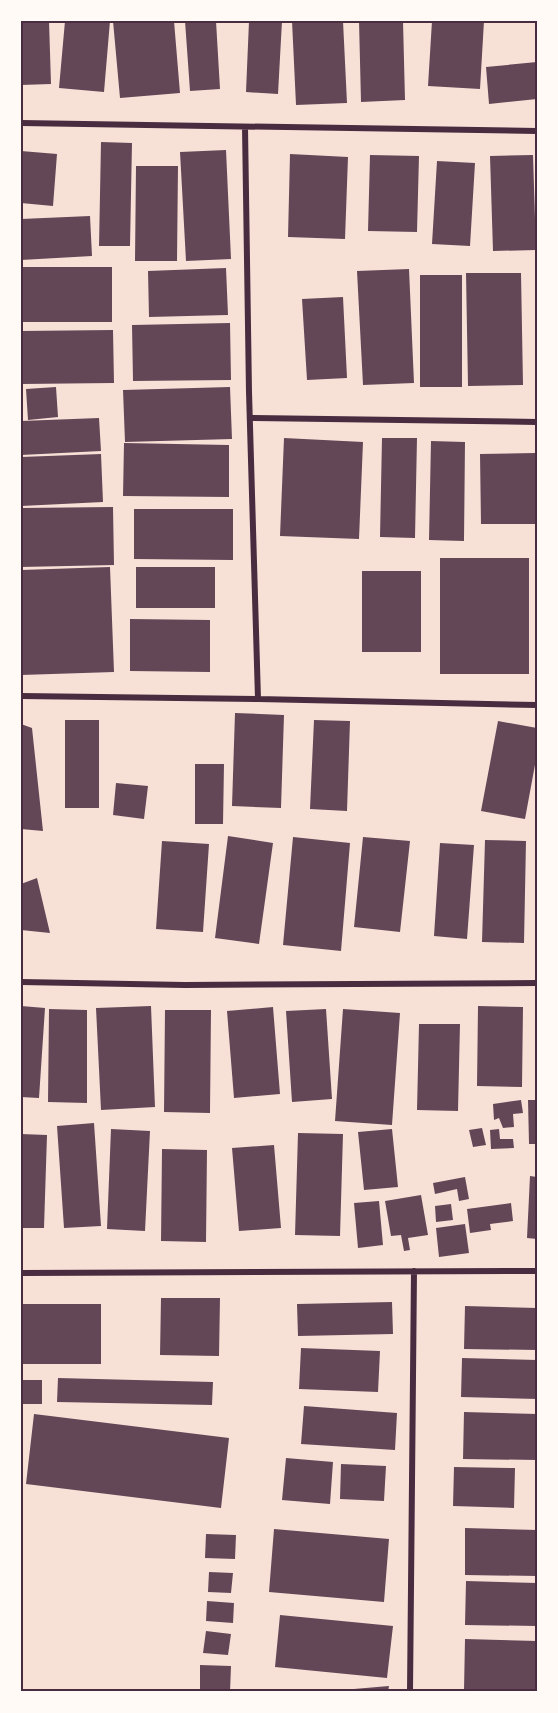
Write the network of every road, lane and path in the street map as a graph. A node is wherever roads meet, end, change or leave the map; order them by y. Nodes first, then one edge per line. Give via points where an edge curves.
1 (21, 123) edge
2 (245, 127) junction
3 (537, 130) edge
4 (250, 418) junction
5 (537, 422) edge
6 (21, 696) edge
7 (258, 699) junction
8 (537, 705) edge
9 (21, 982) edge
10 (537, 983) edge
11 (414, 1271) junction
12 (537, 1271) edge
13 (21, 1273) edge
14 (410, 1692) edge

1 - 2 street
2 - 3 street
2 - 4 street
4 - 5 street
4 - 7 street
6 - 7 street
7 - 8 street
9 - 10 street
11 - 12 street
11 - 13 street
11 - 14 street

